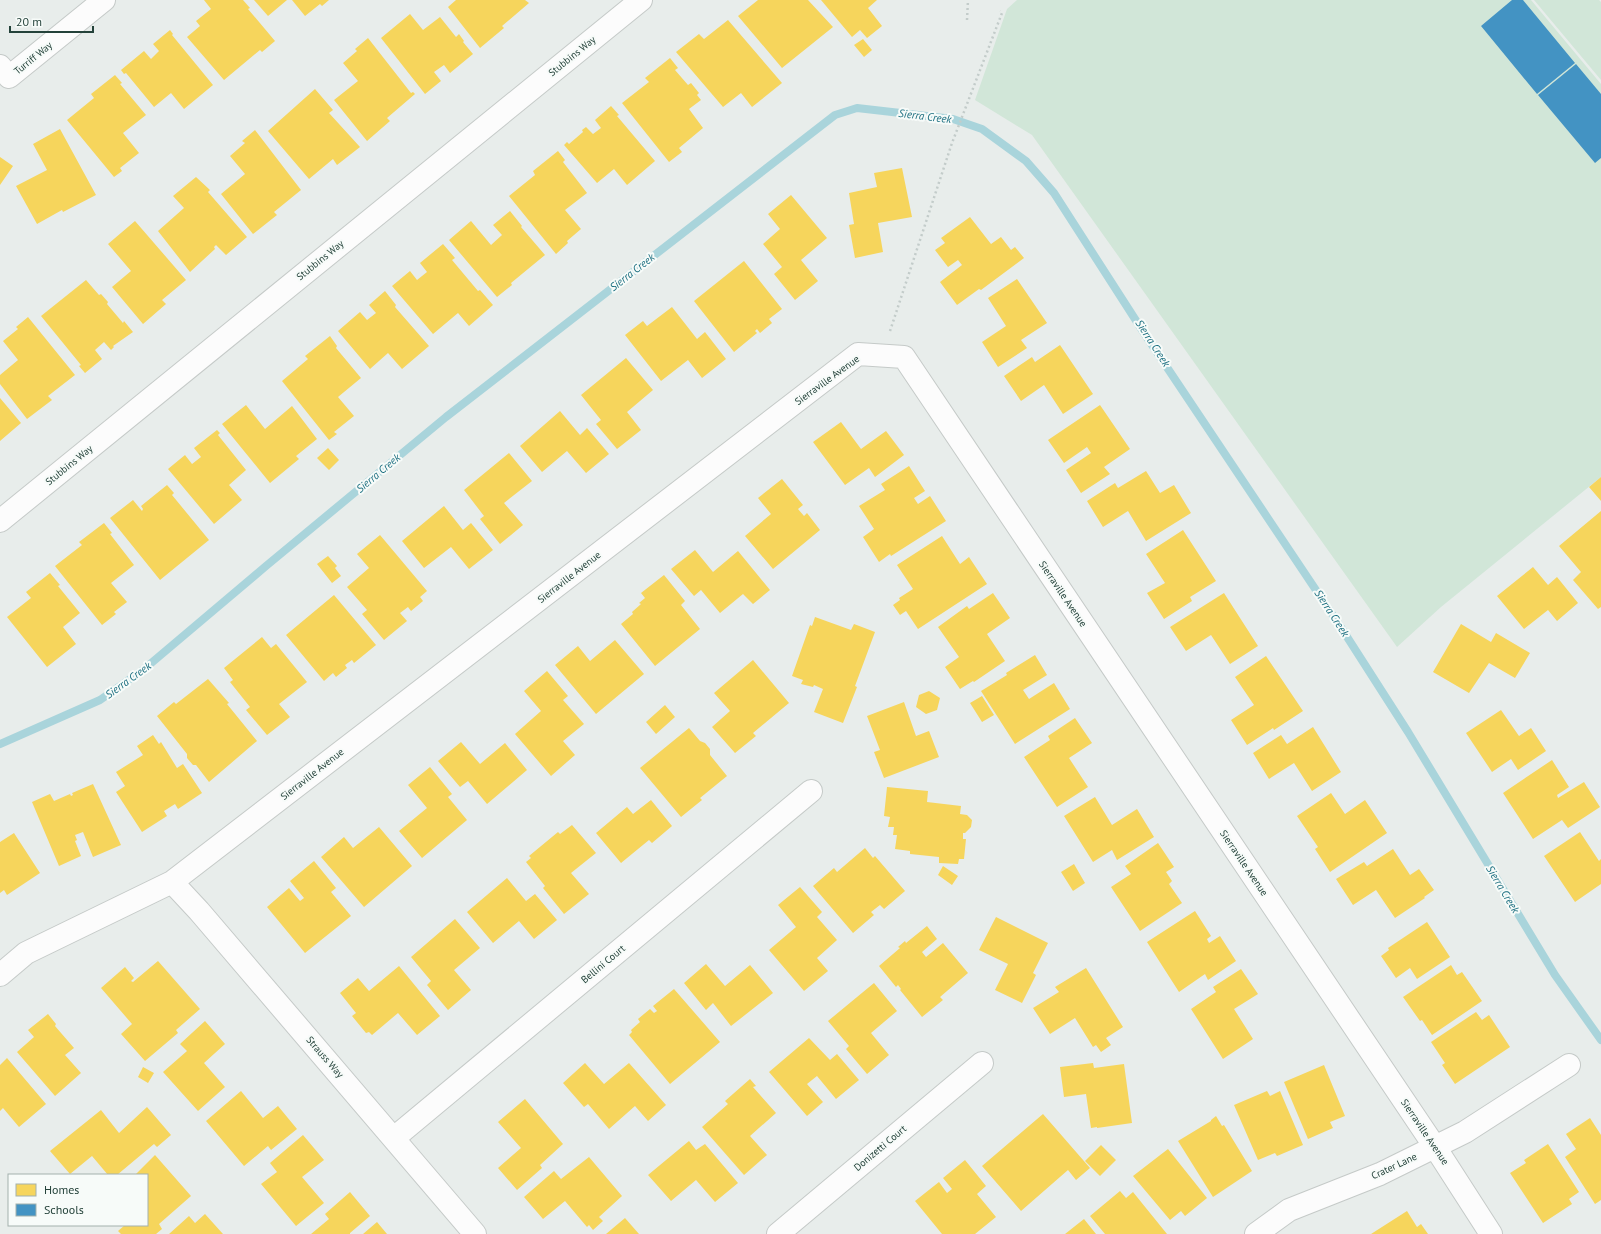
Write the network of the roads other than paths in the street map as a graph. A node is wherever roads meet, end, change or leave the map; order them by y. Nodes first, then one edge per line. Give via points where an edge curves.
1 (104, 0) edge
2 (641, 0) edge
3 (0, 66) edge
4 (0, 521) edge
5 (812, 791) dead end
6 (172, 882) junction
7 (0, 975) edge
8 (982, 1063) dead end
9 (1569, 1065) dead end
10 (394, 1138) junction
11 (1435, 1147) junction
12 (476, 1234) edge
13 (778, 1234) edge
14 (1256, 1234) edge
15 (1491, 1234) edge

1 - 3 street, Turriff Way via 9,77
2 - 4 street, Stubbins Way
5 - 10 street, Bellini Court
6 - 7 street, Sierraville Avenue via 26,953
6 - 10 street, Strauss Way
6 - 11 street, Sierraville Avenue via 858,354 904,357
8 - 13 street, Donizetti Court
9 - 11 street, Crater Lane via 1465,1132
10 - 12 street, Strauss Way
11 - 14 street, Crater Lane via 1380,1174 1289,1210
11 - 15 street, Sierraville Avenue

